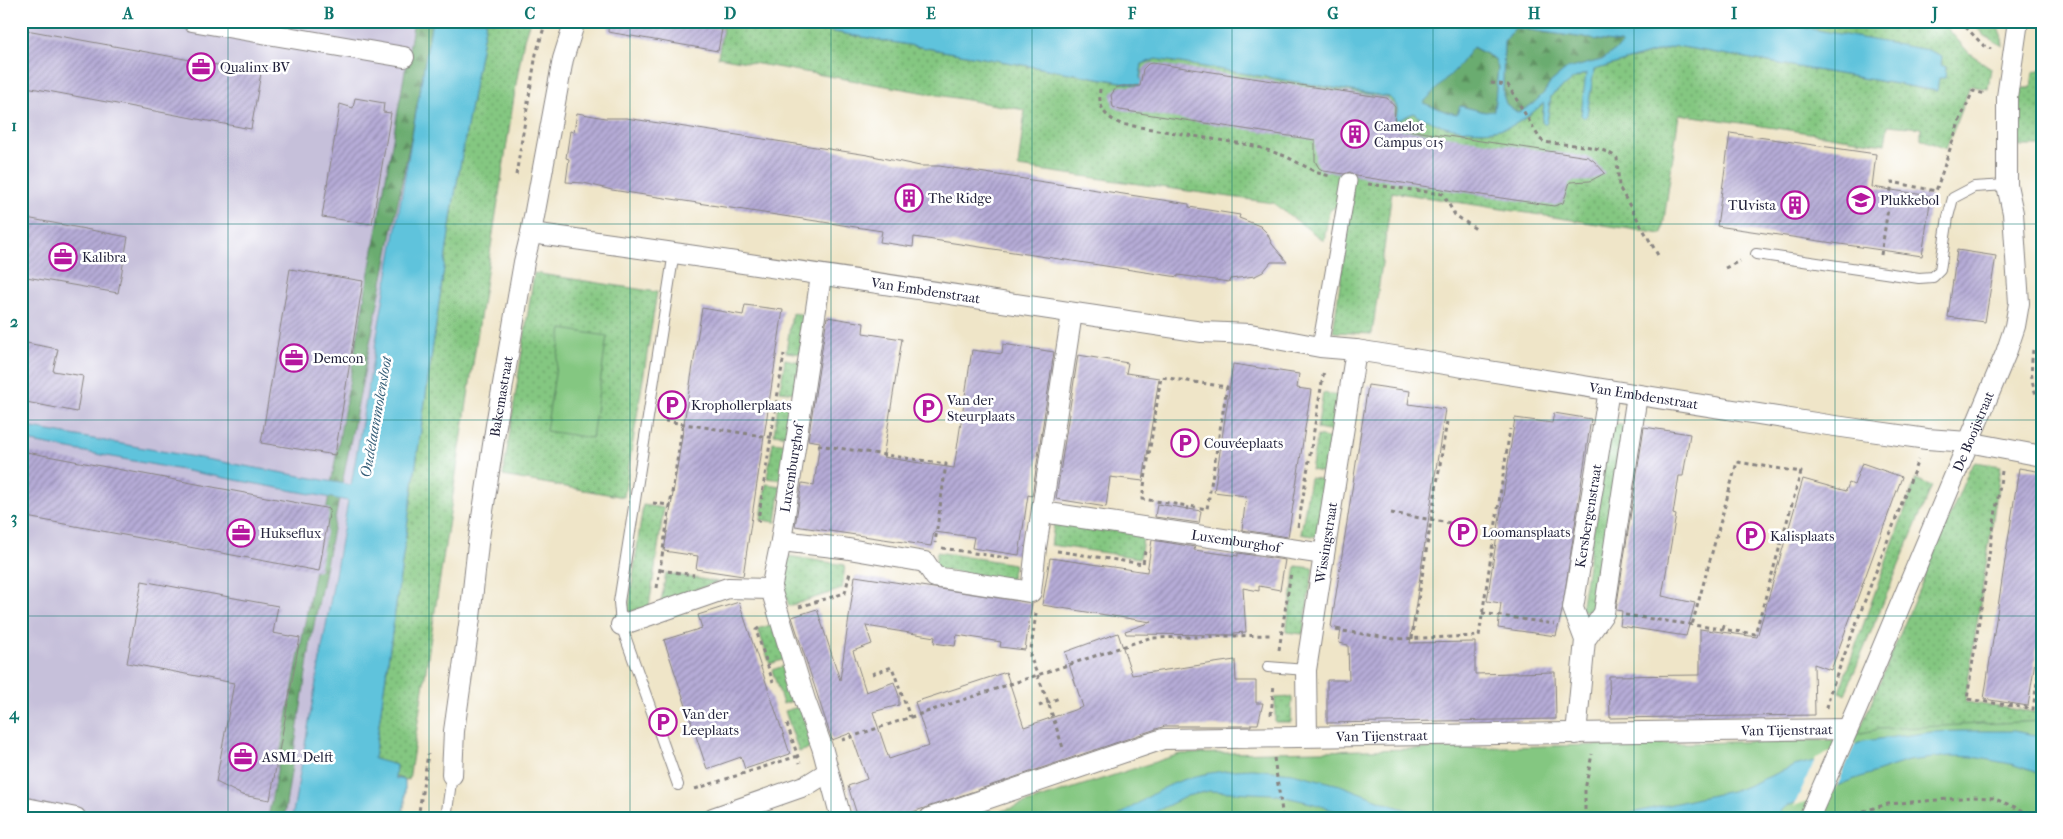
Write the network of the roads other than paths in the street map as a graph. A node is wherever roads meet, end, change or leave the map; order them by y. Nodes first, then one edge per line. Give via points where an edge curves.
1 (192, 21) edge
2 (575, 21) edge
3 (2018, 21) edge
4 (404, 57) dead end
5 (1349, 181) road end
6 (2007, 185) junction
7 (531, 233) junction
8 (674, 252) junction
9 (1756, 254) dead end
10 (821, 276) junction
11 (1072, 313) junction
12 (1320, 347) junction
13 (1356, 350) junction
14 (1609, 390) junction
15 (1637, 395) junction
16 (1968, 442) junction
17 (2042, 456) edge
18 (1042, 512) junction
19 (781, 541) junction
20 (1324, 554) junction
21 (772, 589) junction
22 (621, 625) junction
23 (1582, 634) junction
24 (1268, 667) dead end
25 (1306, 670) junction
26 (1848, 729) junction
27 (1584, 734) junction
28 (1307, 736) junction
29 (835, 769) junction
30 (452, 775) joint
31 (678, 785) road end
32 (21, 807) edge
33 (1813, 809) edge
34 (76, 818) edge
35 (446, 818) edge
36 (713, 818) edge
37 (841, 818) edge
38 (930, 818) edge

1 - 4 street
2 - 7 street, Bakemastraat via 563,59
3 - 6 street, De Booijstraat via 2007,97
5 - 12 street
6 - 9 lane via 1974,187 1953,198 1940,270 1933,278
6 - 16 street, De Booijstraat via 2013,213 2019,303 2006,353
7 - 8 street, Van Embdenstraat
7 - 30 street, Bakemastraat via 478,544 454,731
8 - 10 street, Van Embdenstraat
8 - 22 lane via 619,602
10 - 11 street, Van Embdenstraat
10 - 19 street, Luxemburghof
11 - 12 street, Van Embdenstraat via 1202,332 1250,334
11 - 18 street
12 - 13 street, Van Embdenstraat
13 - 14 street, Van Embdenstraat
13 - 20 street, Wissingstraat
14 - 15 street, Van Embdenstraat
14 - 23 street, Kersbergenstraat via 1573,608
15 - 16 street, Van Embdenstraat via 1926,439
15 - 23 street, Kersbergenstraat via 1604,612
16 - 17 street, Van Embdenstraat
16 - 26 street, De Booijstraat
18 - 19 street via 1031,592 936,577 925,562
18 - 20 street, Luxemburghof
19 - 21 street, Luxemburghof
20 - 25 street, Wissingstraat
21 - 22 street via 728,588
21 - 29 street, Luxemburghof via 822,747
22 - 31 lane
23 - 27 street, Kersbergenstraat
24 - 25 lane
25 - 28 street, Wissingstraat
26 - 27 street, Van Tijenstraat
26 - 33 street, De Booijstraat
27 - 28 street, Van Tijenstraat
28 - 38 street, Van Tijenstraat via 1163,739
29 - 36 street via 807,785
29 - 37 street, Luxemburghof
30 - 35 lane
32 - 34 street

